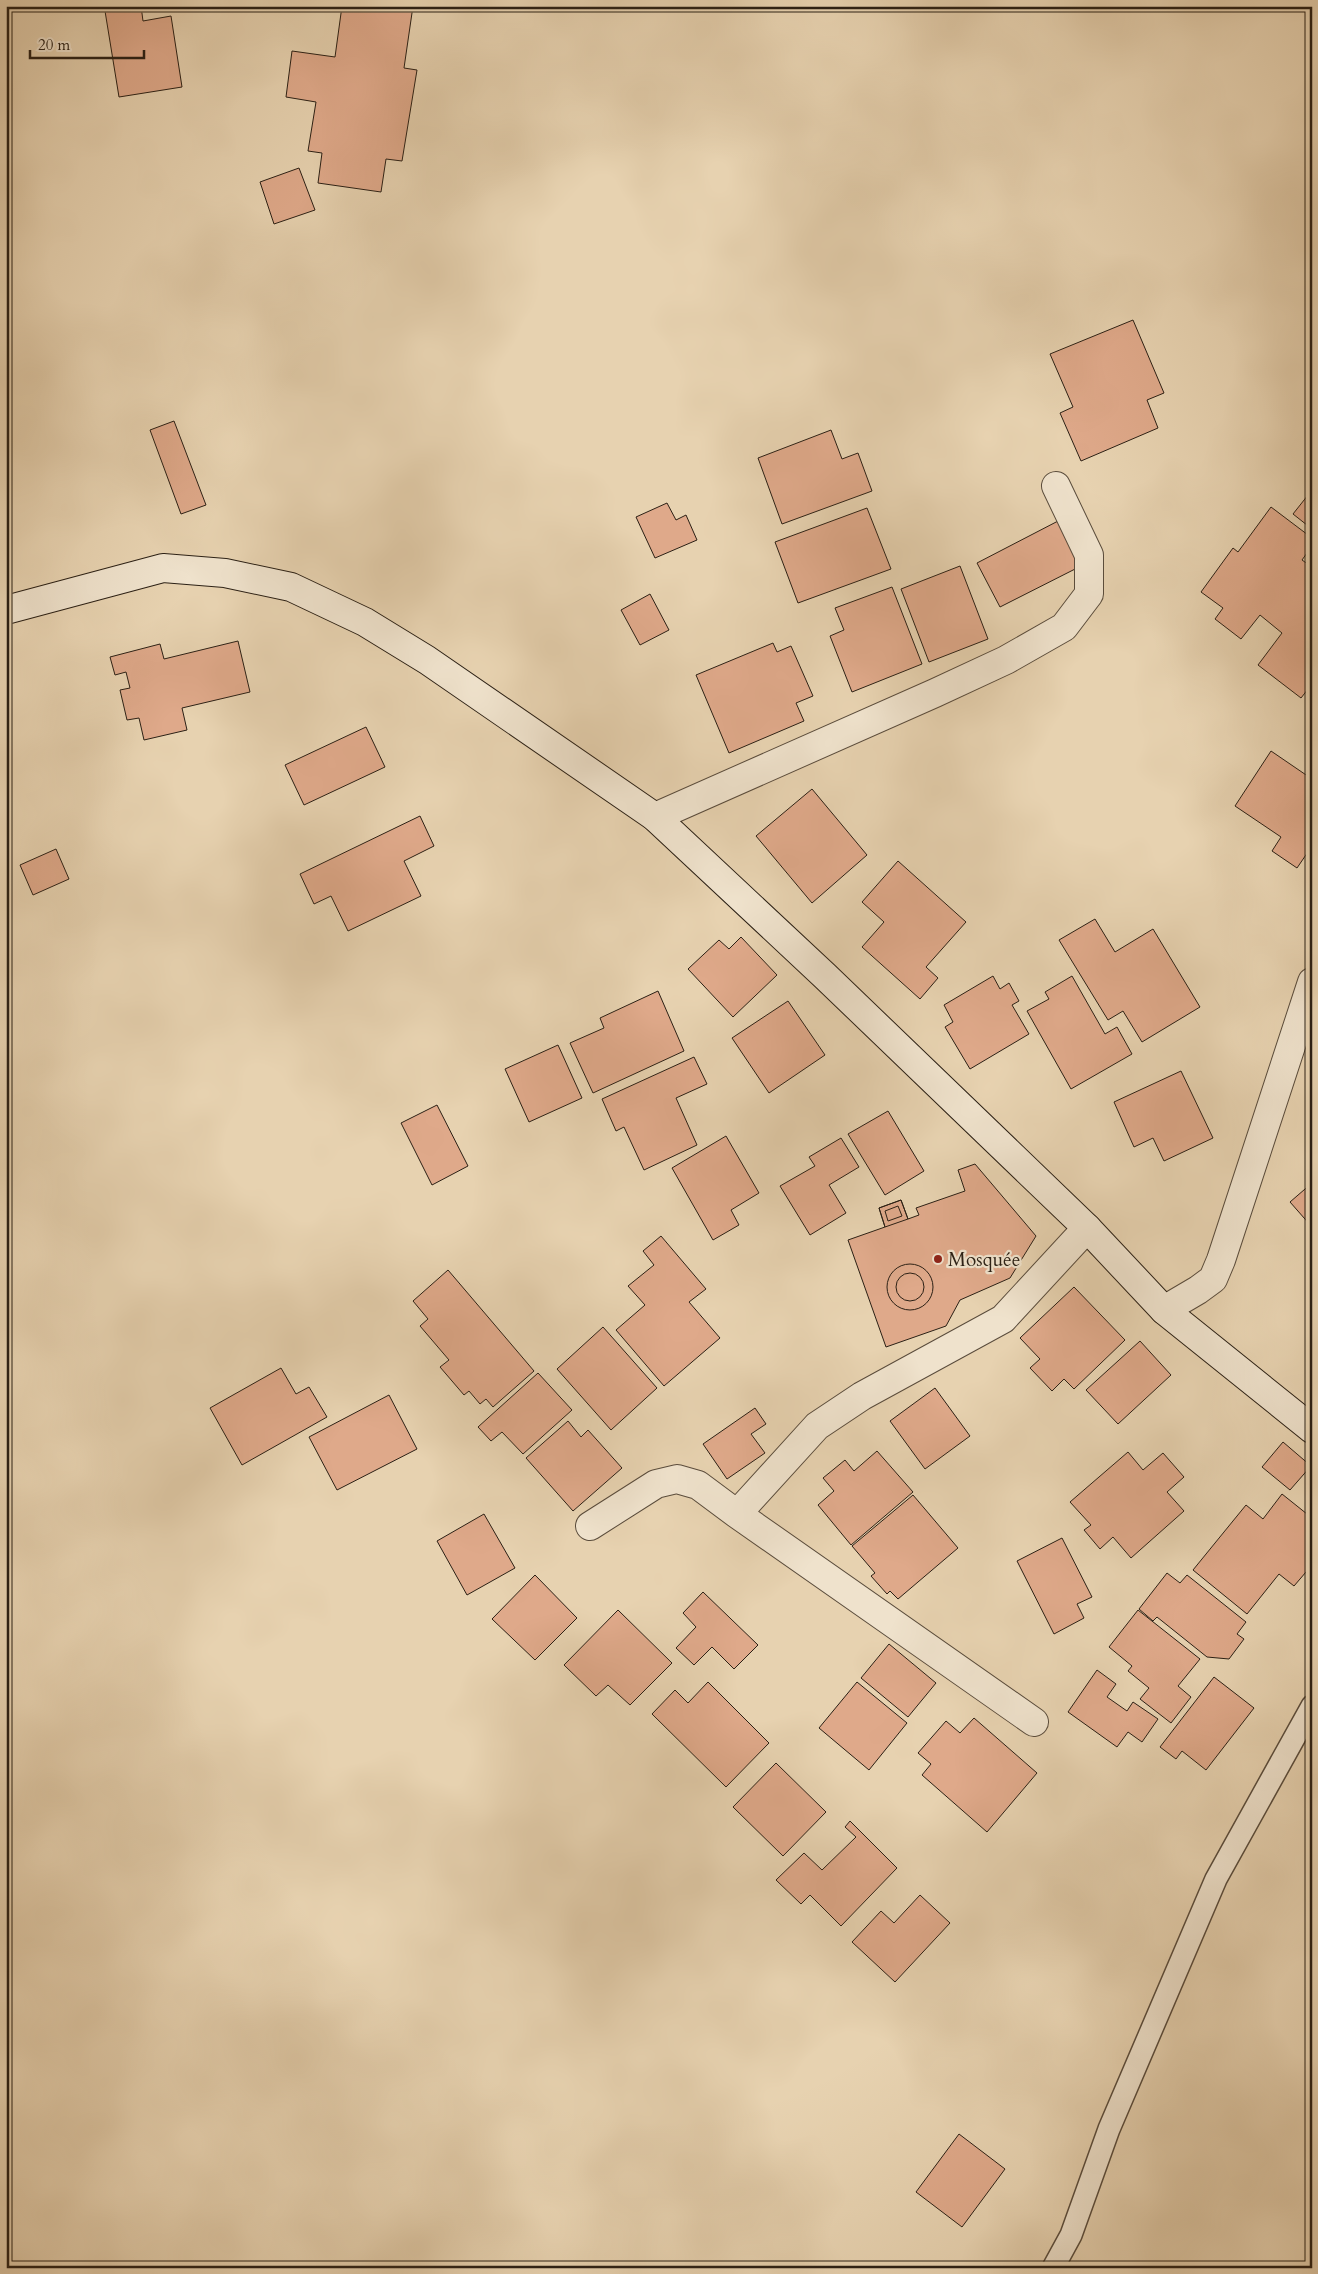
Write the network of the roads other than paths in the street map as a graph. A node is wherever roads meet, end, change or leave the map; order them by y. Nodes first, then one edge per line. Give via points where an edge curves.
1 (1056, 486) dead end
2 (6, 610) edge
3 (655, 817) junction
4 (1312, 982) edge
5 (1088, 1228) junction
6 (1164, 1310) junction
7 (1312, 1429) edge
8 (738, 1514) junction
9 (590, 1526) dead end
10 (1312, 1706) edge
11 (1034, 1722) dead end
12 (1053, 2268) edge

1 - 3 street via 1089,555 1089,594 1064,627 953,685
2 - 3 street via 163,568 225,573 292,587 365,622 427,660
3 - 5 street
4 - 6 street via 1212,1279
5 - 6 street
5 - 8 street via 1003,1319 862,1396 817,1426
6 - 7 street
8 - 9 street via 698,1484 677,1479 656,1484
8 - 11 street
10 - 12 lane via 1216,1879 1109,2129 1071,2234

